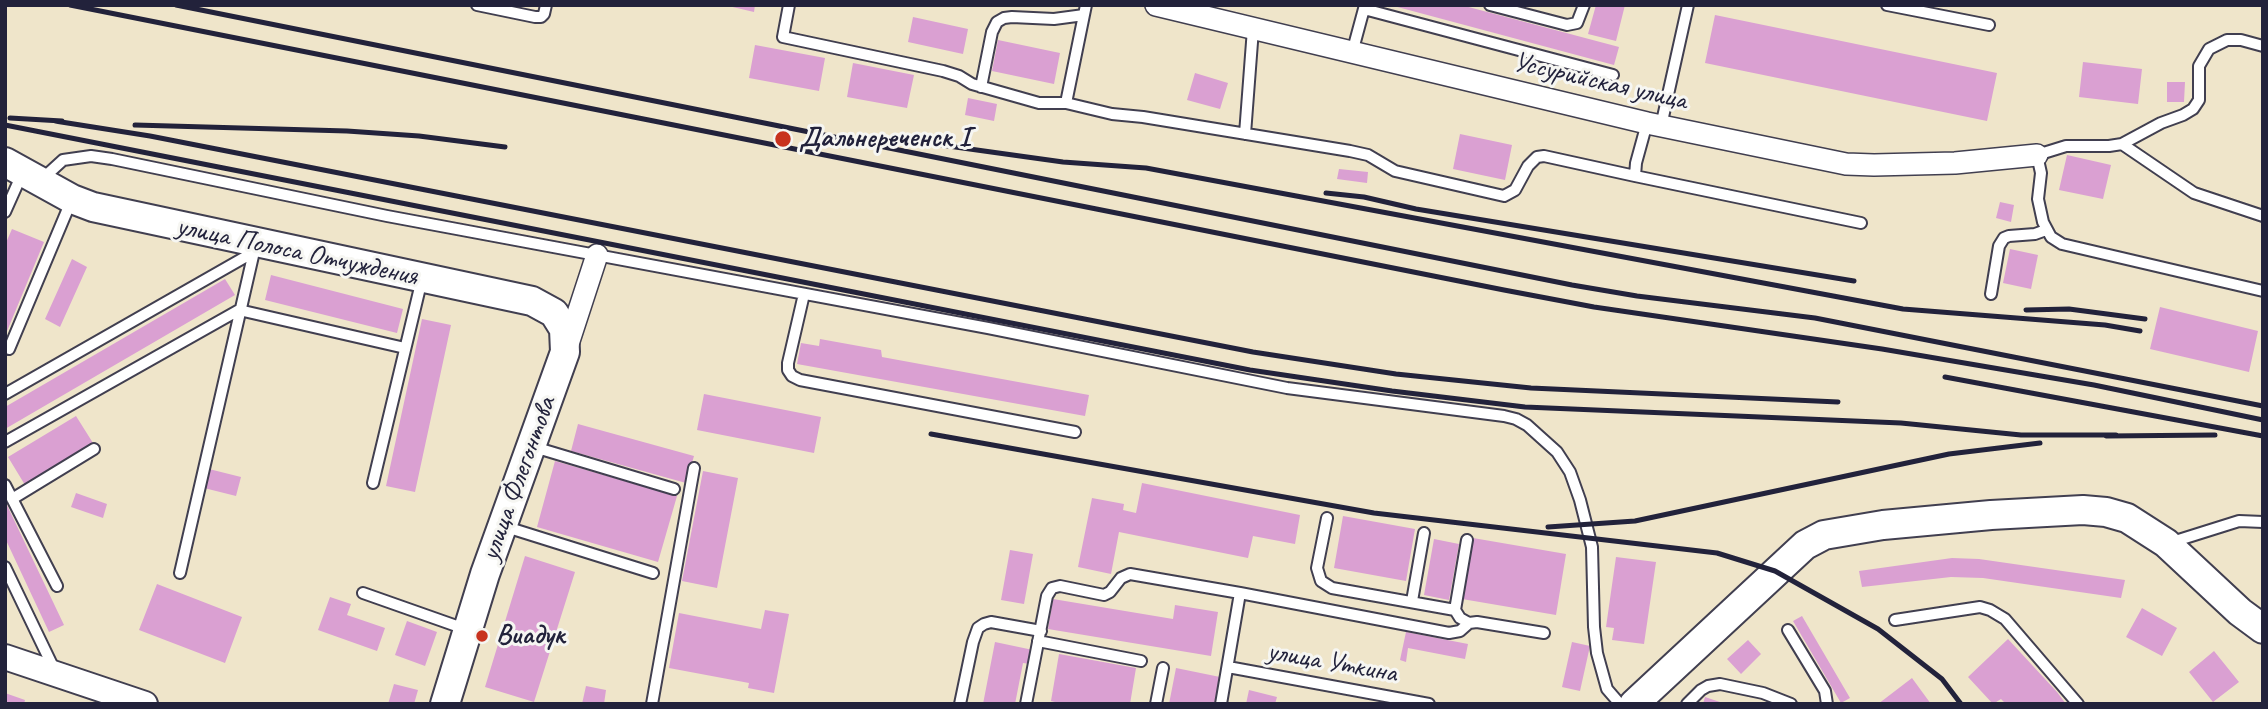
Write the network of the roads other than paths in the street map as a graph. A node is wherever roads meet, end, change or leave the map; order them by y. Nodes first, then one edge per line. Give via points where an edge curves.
1 (477, 5) edge
2 (546, 5) edge
3 (789, 5) edge
4 (1156, 5) edge
5 (1490, 5) edge
6 (1584, 5) edge
7 (1688, 5) edge
8 (1887, 5) edge
9 (1365, 7) edge
10 (1503, 7) edge
11 (1085, 10) edge
12 (1989, 25) dead end
13 (1252, 29) junction
14 (2263, 46) edge
15 (1352, 53) junction
16 (1613, 75) dead end
17 (981, 87) junction
18 (1066, 103) junction
19 (1654, 124) junction
20 (1245, 134) junction
21 (2122, 144) junction
22 (2037, 155) junction
23 (23, 172) edge
24 (1635, 176) junction
25 (72, 199) junction
26 (5, 212) edge
27 (2263, 216) edge
28 (1861, 223) dead end
29 (2046, 230) junction
30 (255, 248) junction
31 (597, 255) junction
32 (422, 279) junction
33 (2263, 291) edge
34 (804, 294) junction
35 (1991, 294) dead end
36 (239, 310) junction
37 (405, 348) junction
38 (9, 349) dead end
39 (565, 352) junction
40 (5, 394) edge
41 (1075, 432) dead end
42 (5, 442) edge
43 (531, 446) junction
44 (94, 449) dead end
45 (694, 468) dead end
46 (373, 483) dead end
47 (5, 485) edge
48 (674, 489) dead end
49 (12, 499) junction
50 (1327, 518) dead end
51 (2263, 522) edge
52 (503, 526) junction
53 (1424, 533) dead end
54 (1467, 540) dead end
55 (2166, 543) junction
56 (5, 567) edge
57 (180, 573) dead end
58 (653, 573) dead end
59 (57, 586) dead end
60 (363, 593) dead end
61 (1240, 593) junction
62 (1412, 601) junction
63 (1455, 610) junction
64 (1895, 620) dead end
65 (1469, 623) junction
66 (2263, 629) edge
67 (468, 630) junction
68 (1788, 630) dead end
69 (1544, 633) dead end
70 (1040, 636) junction
71 (5, 657) edge
72 (1142, 661) dead end
73 (1228, 667) junction
74 (1163, 668) dead end
75 (56, 673) junction
76 (145, 704) edge
77 (444, 704) edge
78 (652, 704) edge
79 (960, 704) edge
80 (1026, 704) edge
81 (1156, 704) edge
82 (1221, 704) edge
83 (1429, 704) edge
84 (1620, 704) edge
85 (1634, 704) edge
86 (1686, 704) edge
87 (1791, 704) edge
88 (1826, 704) edge
89 (2077, 704) edge

1 - 2 lane via 541,17
3 - 17 lane via 783,37 943,71
4 - 13 street, Уссурийская улица
5 - 10 lane
6 - 10 lane via 1577,23 1567,24
7 - 19 lane
8 - 12 lane
9 - 15 lane
9 - 16 lane
11 - 17 lane via 1054,19 1012,17 997,22
11 - 18 lane
13 - 15 street, Уссурийская улица
13 - 20 lane
14 - 21 lane via 2227,40 2209,49 2199,66 2199,100 2193,109
15 - 19 street, Уссурийская улица
17 - 18 lane via 1039,103
18 - 20 lane
19 - 22 street, Уссурийская улица via 1846,164 1955,163
19 - 24 lane via 1636,163
20 - 24 lane via 1359,153 1395,171 1504,195 1515,190 1537,157
21 - 22 lane via 2066,146
21 - 27 lane via 2194,193
22 - 29 lane via 2041,173 2038,199
23 - 25 main road, улица Полоса Отчуждения
23 - 26 lane
23 - 31 lane via 91,156
24 - 28 lane
25 - 30 main road, улица Полоса Отчуждения
25 - 38 lane
29 - 33 lane via 2062,244
29 - 35 lane via 2004,238
30 - 32 main road, улица Полоса Отчуждения
30 - 36 lane
30 - 40 lane
31 - 34 lane
31 - 39 street, улица Флегонтова
32 - 37 lane
32 - 39 main road, улица Полоса Отчуждения via 544,305 564,329
34 - 41 lane via 788,363 792,376
34 - 84 lane via 1287,388 1504,416 1527,425 1563,461 1584,511 1592,547 1597,653 1607,688
36 - 37 lane
36 - 42 lane
36 - 57 lane
37 - 46 lane
39 - 43 main road, улица Флегонтова
43 - 48 lane
43 - 52 main road, улица Флегонтова
44 - 49 lane
45 - 78 lane
47 - 49 lane
49 - 59 lane
50 - 62 lane via 1317,569 1321,581 1332,588
51 - 55 lane via 2239,521
52 - 58 lane
52 - 67 main road, улица Флегонтова
53 - 62 lane
54 - 63 lane
55 - 66 main road
55 - 85 main road via 2127,518 2083,510 1896,524 1824,536 1794,554
56 - 75 lane
60 - 67 lane
61 - 65 lane via 1449,633
61 - 70 lane via 1130,574 1104,595 1059,586 1047,596
61 - 73 lane
62 - 63 lane
63 - 65 lane
64 - 89 lane via 1980,607 1990,610 2005,619
65 - 69 lane
67 - 77 main road, улица Флегонтова
68 - 88 lane via 1825,691
70 - 72 lane
70 - 79 lane via 991,622 978,628
70 - 80 lane
71 - 75 street
73 - 82 lane
73 - 83 lane, улица Уткина
74 - 81 lane
75 - 76 street
86 - 87 lane via 1708,686 1720,684

